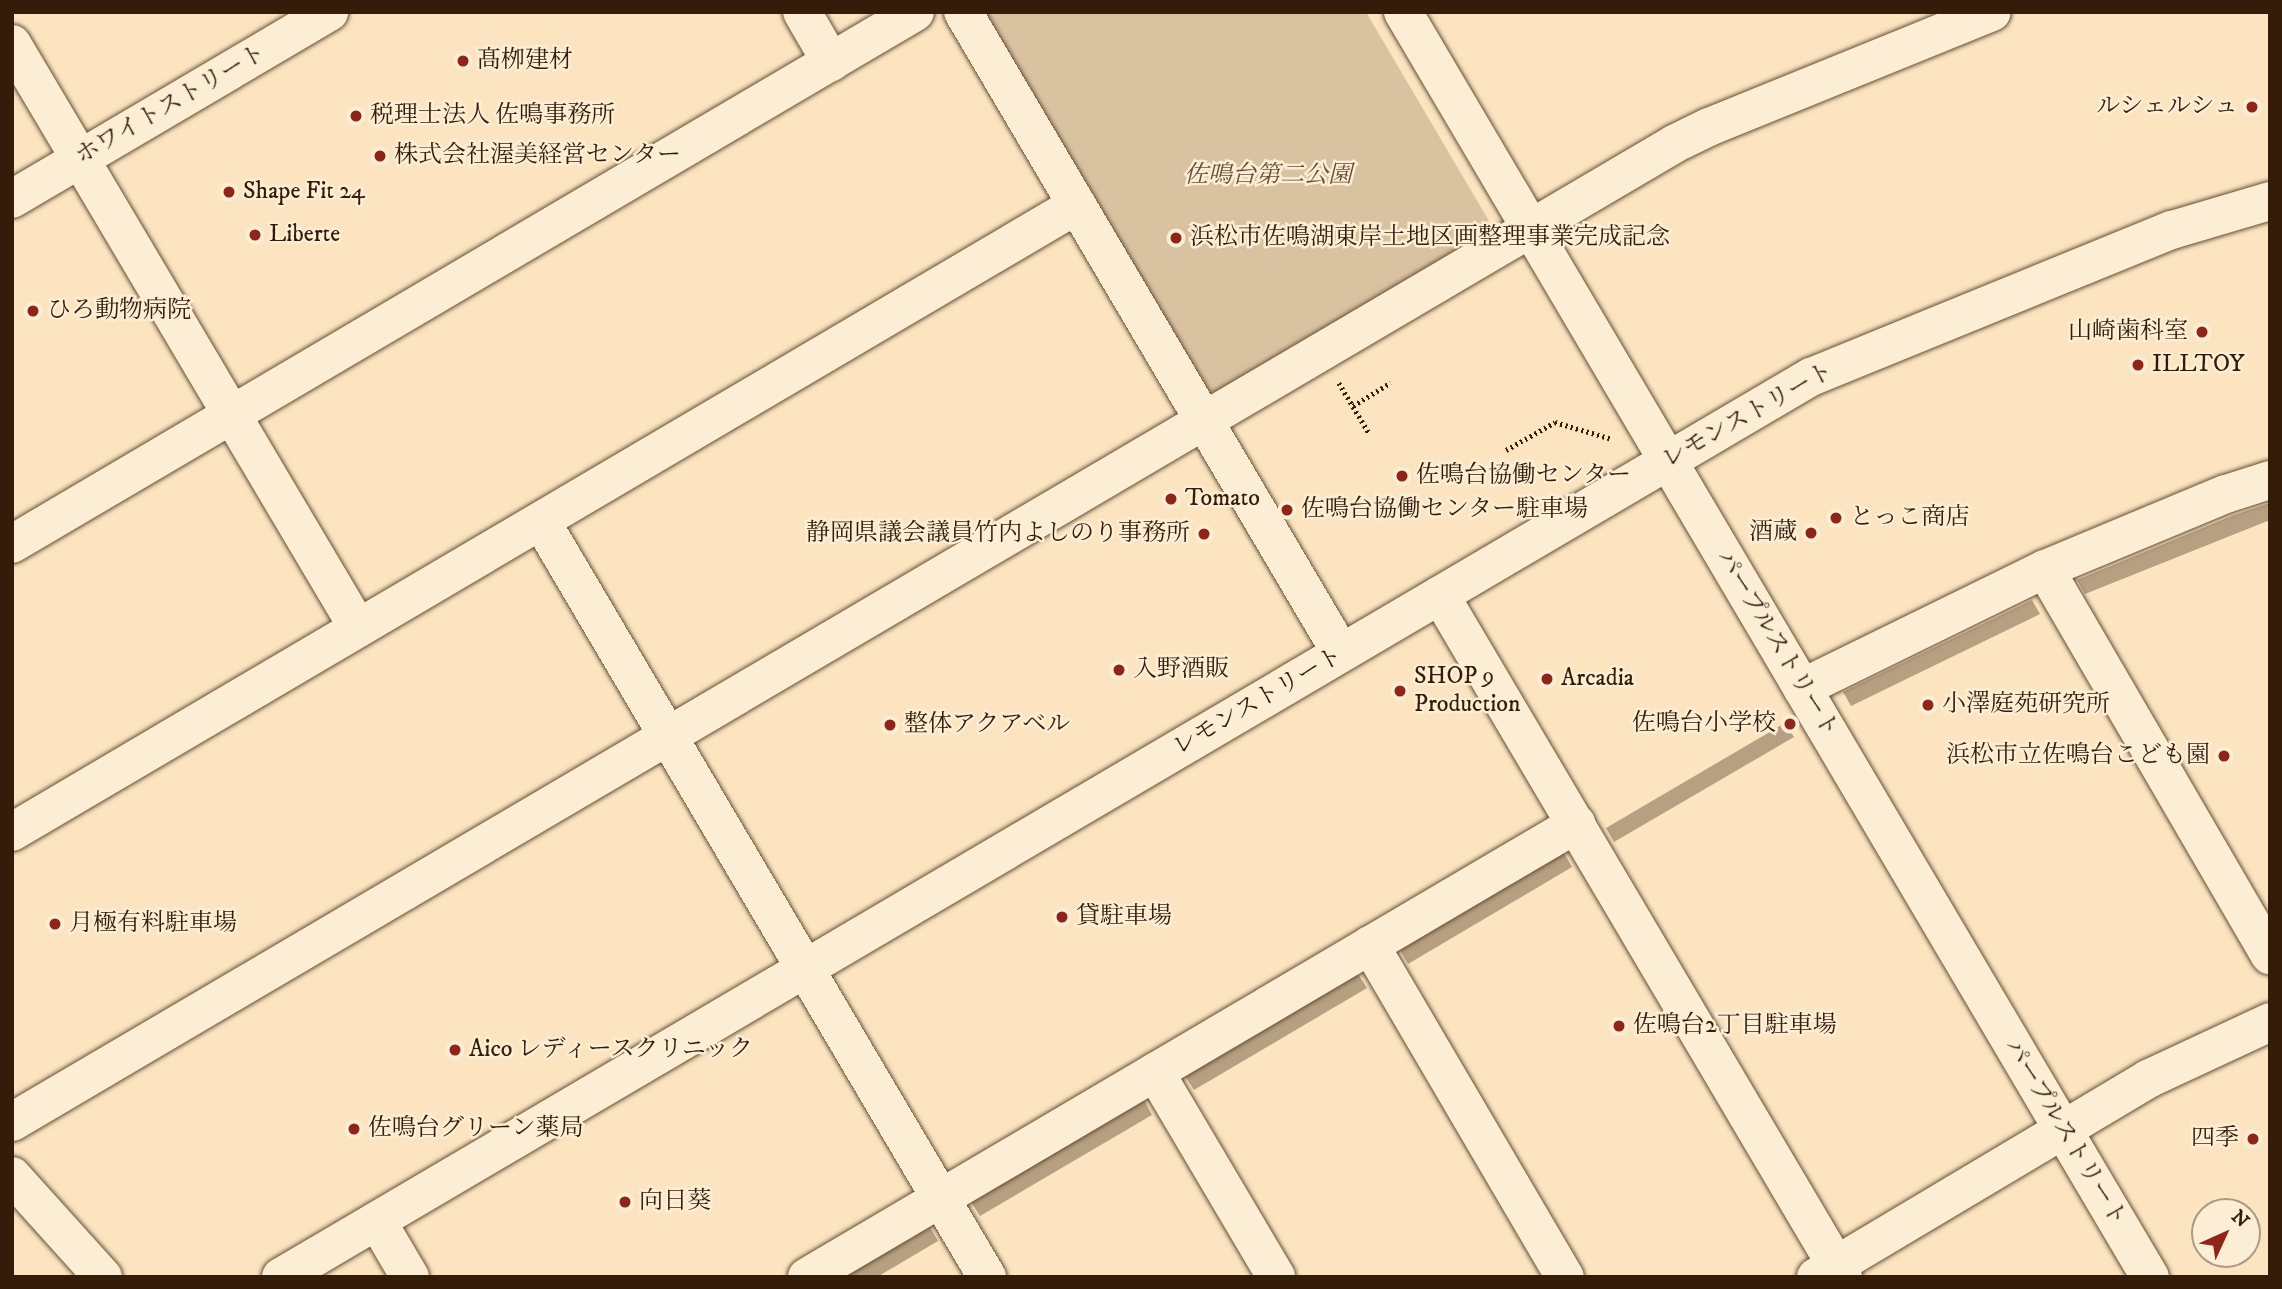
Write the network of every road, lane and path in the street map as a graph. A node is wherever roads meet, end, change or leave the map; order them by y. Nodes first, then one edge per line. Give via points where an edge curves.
1 (329, 12) edge
2 (802, 12) edge
3 (915, 12) edge
4 (963, 12) edge
5 (1403, 12) edge
6 (1992, 12) edge
7 (12, 44) edge
8 (831, 62) junction
9 (80, 159) junction
10 (12, 199) edge
11 (2270, 201) edge
12 (1077, 205) junction
13 (1531, 228) junction
14 (1321, 352) junction
15 (1391, 383) dead end
16 (1353, 406) junction
17 (231, 415) junction
18 (1204, 421) junction
19 (1368, 432) dead end
20 (1623, 442) dead end
21 (1506, 450) dead end
22 (1668, 460) junction
23 (2270, 480) edge
24 (541, 521) junction
25 (12, 544) edge
26 (2045, 569) junction
27 (1440, 595) junction
28 (358, 628) junction
29 (1341, 653) junction
30 (1802, 688) junction
31 (668, 736) junction
32 (1576, 824) junction
33 (12, 832) edge
34 (1370, 945) junction
35 (2270, 955) edge
36 (805, 968) junction
37 (2270, 1021) edge
38 (1155, 1072) junction
39 (12, 1122) edge
40 (2064, 1131) junction
41 (12, 1176) edge
42 (941, 1198) junction
43 (377, 1221) junction
44 (1832, 1273) edge
45 (103, 1277) edge
46 (281, 1277) edge
47 (410, 1277) edge
48 (807, 1277) edge
49 (987, 1277) edge
50 (1276, 1277) edge
51 (1565, 1277) edge
52 (2150, 1277) edge

1 - 9 street, ホワイトストリート
2 - 8 street
3 - 8 street
4 - 12 street
5 - 13 street, パープルストリート
6 - 13 street via 1691,135
7 - 9 street
8 - 17 street
9 - 10 street, ホワイトストリート
9 - 17 street
11 - 22 street, レモンストリート via 2183,225 1841,363
12 - 18 street
12 - 24 street
13 - 14 street
13 - 22 street, パープルストリート
14 - 16 path
14 - 18 street
15 - 16 path
16 - 19 path
17 - 25 street
17 - 28 street
18 - 29 street
18 - 31 street
20 - 21 path via 1555,422
22 - 27 street, レモンストリート
22 - 30 street, パープルストリート
23 - 26 street
24 - 28 street
24 - 31 street
26 - 30 street
26 - 35 street
27 - 29 street, レモンストリート
27 - 32 street
28 - 33 street
29 - 36 street, レモンストリート
30 - 40 street, パープルストリート
31 - 36 street
31 - 39 street
32 - 34 street
32 - 44 street
34 - 38 street
34 - 51 street
36 - 42 street
36 - 43 street, レモンストリート
37 - 40 street via 2148,1079
38 - 42 street
38 - 50 street
40 - 44 street
40 - 52 street, パープルストリート
41 - 45 street
42 - 48 street
42 - 49 street
43 - 46 street, レモンストリート
43 - 47 street

